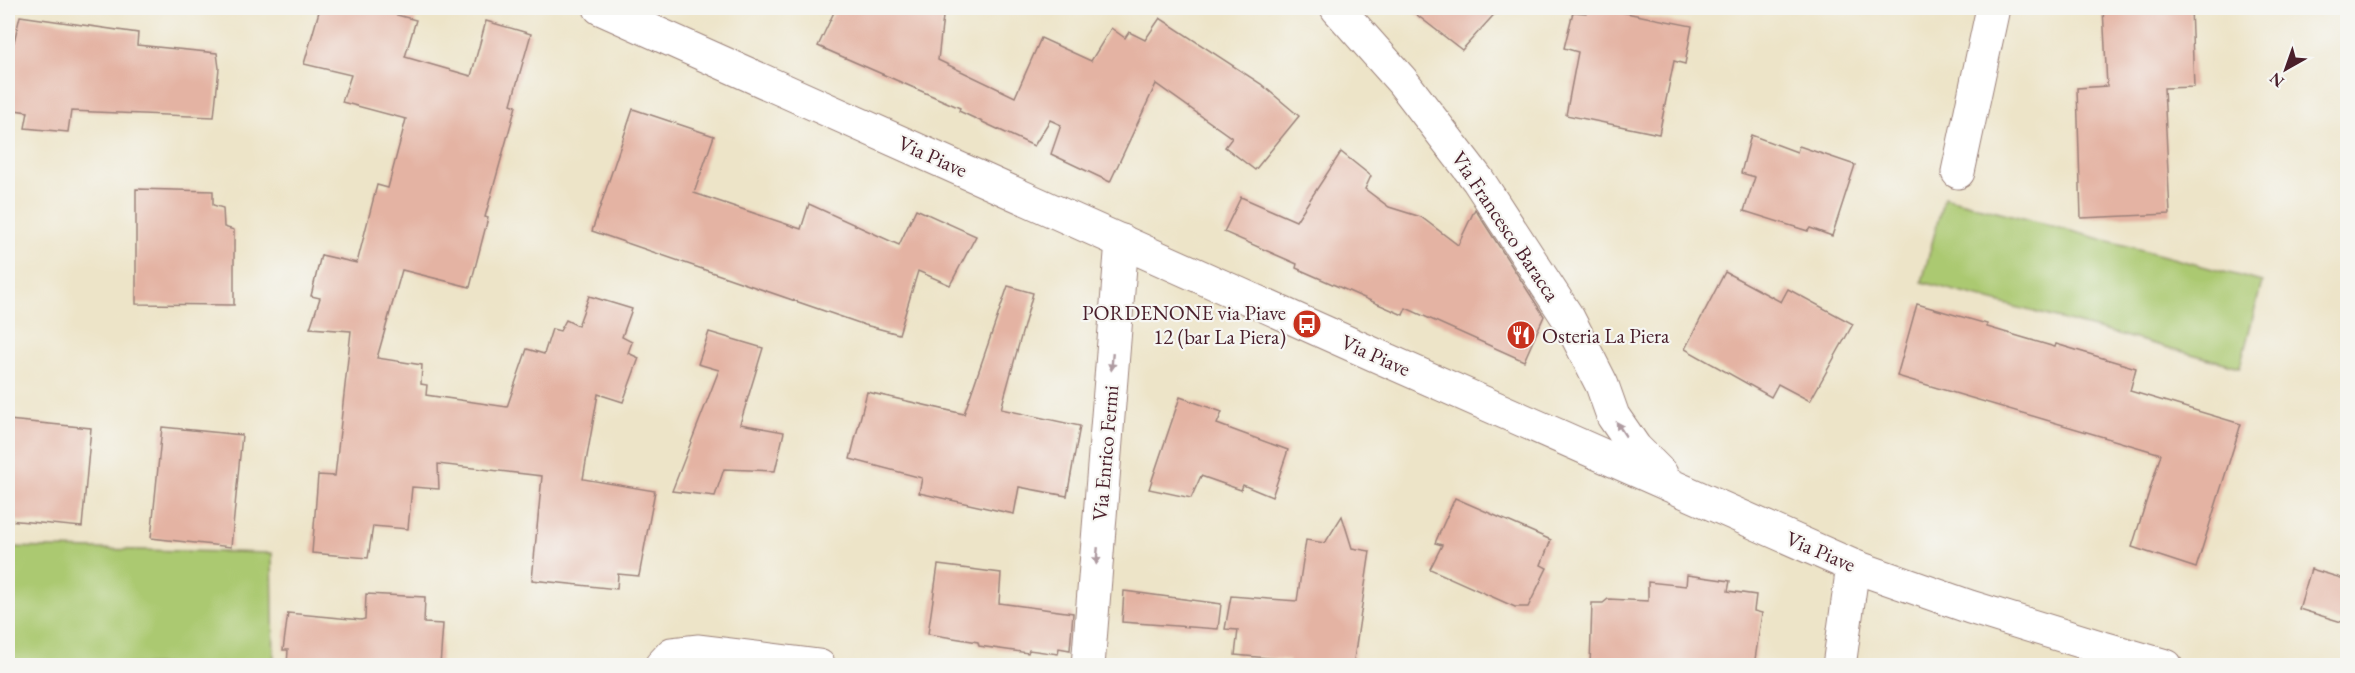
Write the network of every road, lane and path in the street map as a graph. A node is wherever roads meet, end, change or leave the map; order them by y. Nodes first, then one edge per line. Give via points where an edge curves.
1 (600, 8) edge
2 (1337, 8) edge
3 (1993, 8) edge
4 (1958, 172) dead end
5 (1122, 241) junction
6 (1675, 487) junction
7 (1853, 566) junction
8 (661, 666) edge
9 (819, 666) edge
10 (1088, 666) edge
11 (1839, 666) edge
12 (2166, 666) edge

1 - 5 street, Via Piave
6 -> 2 street, Via Francesco Baracca via 1635,448 1613,416 1568,318 1478,180 1402,81
3 - 4 street
5 - 6 street, Via Piave
5 -> 10 street, Via Enrico Fermi
6 - 7 street, Via Piave
7 - 11 street
7 - 12 street, Via Piave via 1970,607
8 - 9 street via 672,654 699,651

